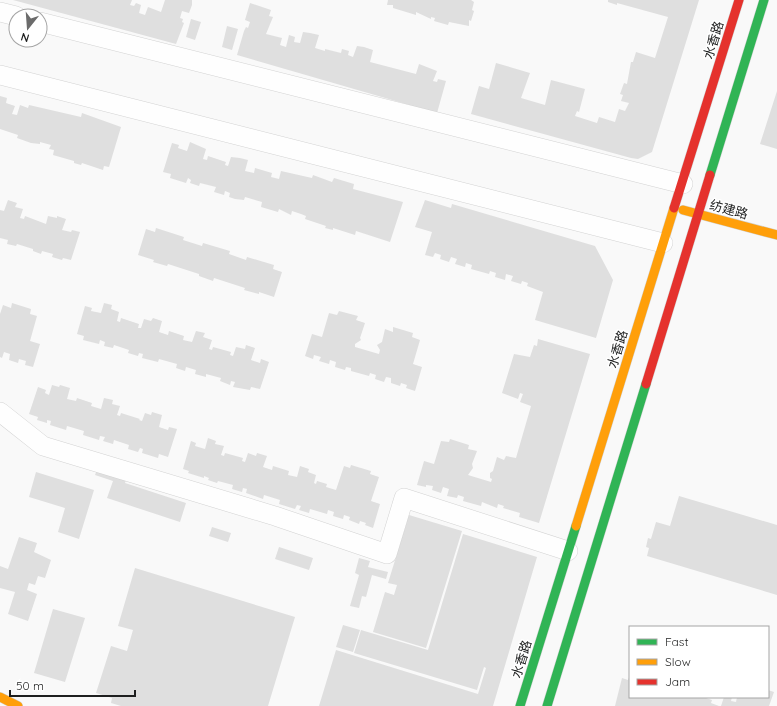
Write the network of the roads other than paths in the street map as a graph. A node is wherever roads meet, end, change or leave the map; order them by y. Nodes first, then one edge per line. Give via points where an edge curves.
1 (739, 0) edge
2 (764, 0) edge
3 (48, 24) edge
4 (0, 75) edge
5 (683, 184) junction
6 (675, 208) junction
7 (697, 214) junction
8 (777, 235) edge
9 (663, 243) junction
10 (0, 412) edge
11 (568, 551) junction
12 (0, 697) edge
13 (18, 706) edge
14 (520, 706) edge
15 (547, 706) edge

1 - 5 street, 水香路
2 - 7 street
3 - 5 street
4 - 9 street
5 - 6 street, 水香路
6 - 7 street, 纺建路
6 - 9 street, 水香路
7 - 8 street, 纺建路
7 - 15 street
9 - 11 street, 水香路
10 - 11 street via 43,446 275,516 387,554 404,498
11 - 14 street, 水香路
12 - 13 street

